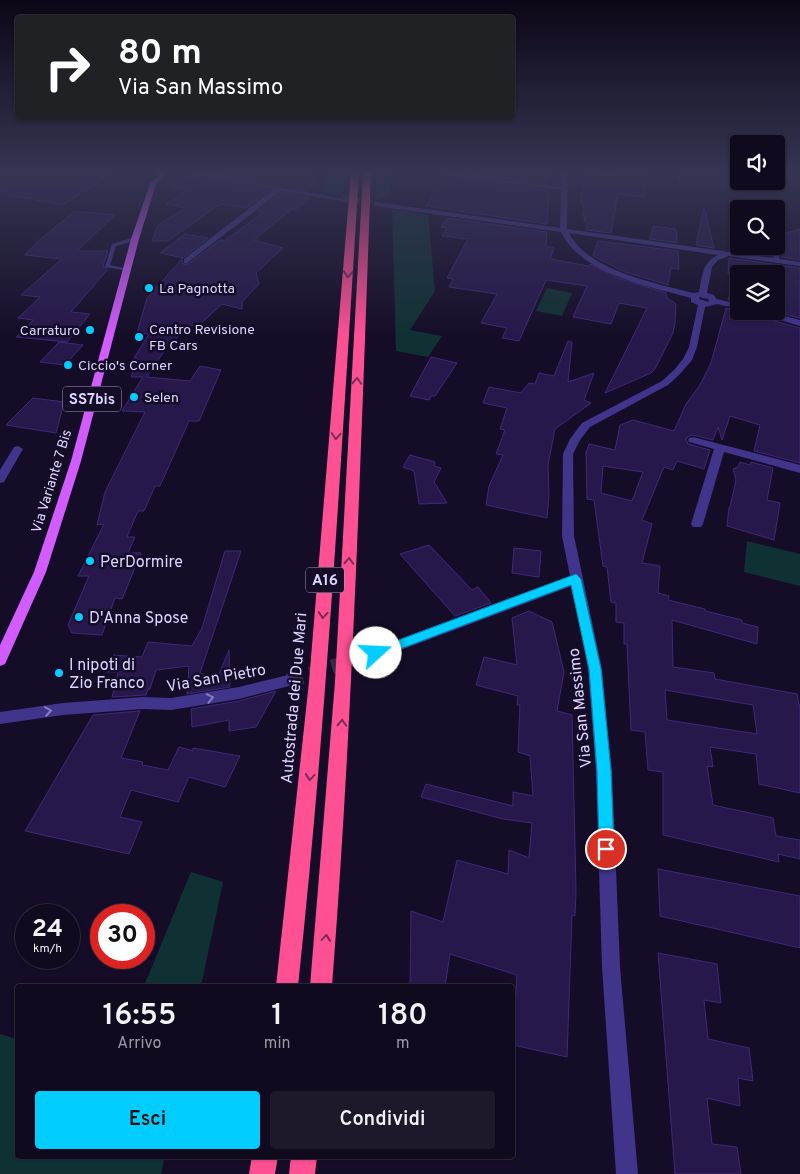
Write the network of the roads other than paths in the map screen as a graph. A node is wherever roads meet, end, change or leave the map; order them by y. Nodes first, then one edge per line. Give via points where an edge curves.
1 (139, 228) edge
2 (229, 228) edge
3 (351, 228) edge
4 (364, 228) edge
5 (548, 228) edge
6 (564, 230) junction
7 (136, 238) junction
8 (729, 254) junction
9 (777, 255) edge
10 (776, 260) junction
11 (187, 261) dead end
12 (800, 264) edge
13 (127, 270) junction
14 (704, 299) junction
15 (730, 305) edge
16 (785, 319) edge
17 (800, 323) edge
18 (692, 440) dead end
19 (720, 447) junction
20 (18, 449) dead end
21 (800, 469) edge
22 (0, 479) edge
23 (697, 524) dead end
24 (576, 579) junction
25 (22, 611) junction
26 (0, 640) edge
27 (376, 653) tunnel mouth
28 (0, 660) edge
29 (288, 681) tunnel mouth
30 (0, 718) edge
31 (287, 984) edge
32 (321, 984) edge
33 (264, 1159) edge
34 (304, 1159) edge
35 (262, 1174) edge
36 (302, 1174) edge
37 (627, 1174) edge

1 - 7 main road, Via Variante 7 Bis / SS7bis
2 - 11 street
3 -> 31 highway, Autostrada dei Due Mari / A16 via 315,720
32 -> 4 highway, A16 via 342,720
5 - 6 street
6 - 8 street
6 - 14 street via 578,251 605,268
7 - 13 main road, Via Variante 7 Bis / SS7bis
7 - 13 lane via 114,245 108,266
8 - 10 street
8 - 14 street, Via San Massimo via 712,259
9 - 10 lane
10 - 12 street
13 - 25 main road, Via Variante 7 Bis / SS7bis via 76,461 40,572
14 - 15 street
14 - 24 street, Via San Massimo via 693,347 677,372 665,383 586,425 575,438 568,454 568,536
16 - 17 street
18 - 19 street
19 - 21 street
19 - 23 street
20 - 22 street
24 - 27 street
24 - 37 street, Via San Massimo via 596,678 604,771 611,967
25 - 26 main road, Via Variante 7 Bis / SS7bis
25 - 28 main road, Via Variante 7 Bis / SS7bis
30 -> 29 street, Via San Pietro via 63,709 171,704 240,693
33 - 35 highway
34 - 36 highway

